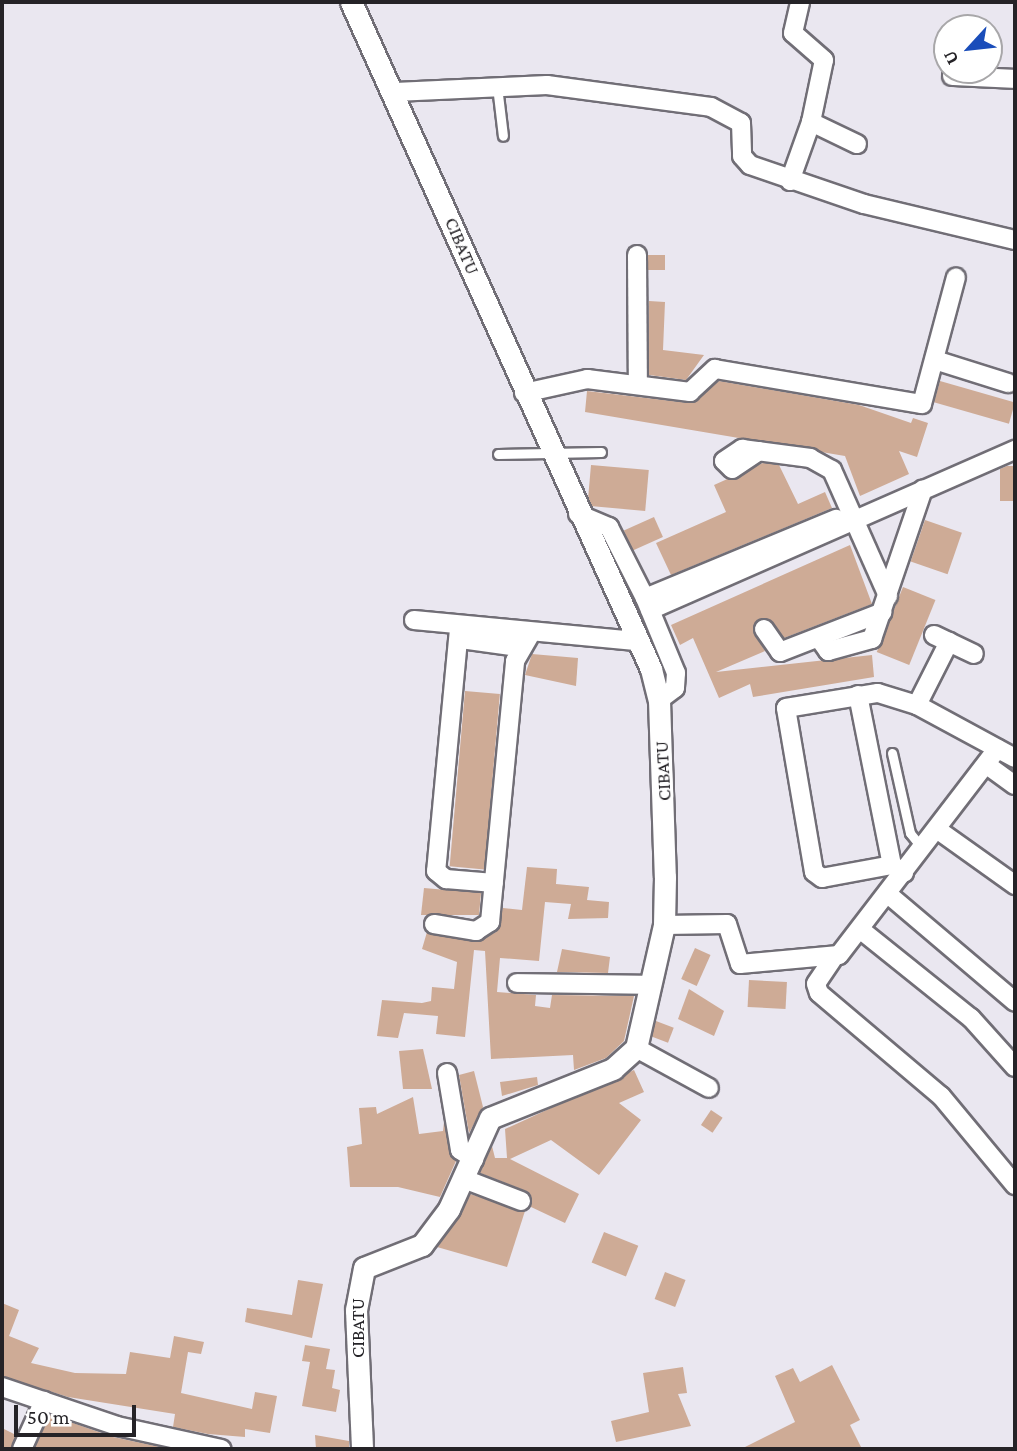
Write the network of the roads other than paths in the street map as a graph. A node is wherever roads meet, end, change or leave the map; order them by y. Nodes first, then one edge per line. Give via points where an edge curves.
1 (351, 2) edge
2 (800, 2) edge
3 (497, 86) junction
4 (395, 92) junction
5 (811, 122) junction
6 (503, 136) dead end
7 (857, 144) dead end
8 (790, 181) junction
9 (1015, 240) edge
10 (637, 255) dead end
11 (956, 277) dead end
12 (935, 360) junction
13 (638, 383) junction
14 (1008, 383) dead end
15 (524, 393) junction
16 (1015, 450) edge
17 (758, 451) dead end
18 (551, 452) junction
19 (601, 452) dead end
20 (498, 454) dead end
21 (923, 489) junction
22 (578, 514) junction
23 (859, 517) junction
24 (648, 604) junction
25 (886, 604) junction
26 (414, 620) dead end
27 (764, 629) dead end
28 (531, 633) junction
29 (460, 634) junction
30 (638, 641) junction
31 (518, 647) junction
32 (974, 654) dead end
33 (858, 695) junction
34 (659, 700) junction
35 (917, 705) junction
36 (997, 750) junction
37 (892, 753) dead end
38 (1015, 758) edge
39 (987, 765) junction
40 (1015, 785) edge
41 (938, 830) junction
42 (923, 849) junction
43 (898, 869) junction
44 (494, 883) junction
45 (1015, 885) edge
46 (889, 895) junction
47 (434, 924) dead end
48 (664, 925) junction
49 (861, 930) junction
50 (834, 957) junction
51 (517, 983) dead end
52 (652, 985) junction
53 (1015, 1002) edge
54 (636, 1048) junction
55 (1015, 1067) edge
56 (447, 1073) dead end
57 (709, 1088) dead end
58 (474, 1159) junction
59 (1013, 1176) edge
60 (464, 1179) junction
61 (521, 1201) dead end
62 (2, 1387) edge
63 (44, 1401) junction
64 (22, 1449) edge
65 (222, 1449) edge
66 (362, 1449) edge

1 - 4 street, CIBATU
2 - 5 street via 793,33 824,56
3 - 4 street
3 - 6 lane
3 - 8 street via 644,95 721,110 741,122 745,161
4 - 15 street, CIBATU
5 - 7 street
5 - 8 street
8 - 9 street
10 - 13 street
11 - 12 street
12 - 13 street via 925,400 916,405 715,369 690,392
12 - 14 street
13 - 15 street via 587,379
15 - 18 street, CIBATU
16 - 21 street
17 - 23 street via 825,463
18 - 19 lane
18 - 20 lane
18 - 22 street, CIBATU
21 - 23 street
21 - 25 street
22 - 24 street via 609,527
22 - 30 street, CIBATU
23 - 24 street
23 - 25 street
24 - 34 street via 676,673 676,688
25 - 27 street via 819,638 776,652
26 - 29 street
28 - 29 street via 467,623
28 - 30 street
28 - 31 street
29 - 31 street
29 - 44 street via 436,871 446,879
30 - 34 street, CIBATU
31 - 44 street
32 - 35 street via 941,638
33 - 35 street via 878,693
33 - 43 street
33 - 43 street via 785,712 814,872 822,878
34 - 48 street, CIBATU
35 - 36 street
36 - 38 street
36 - 39 street
37 - 42 lane via 910,833
39 - 40 street
39 - 41 street
41 - 42 street
41 - 45 street
42 - 43 street
43 - 46 street
44 - 47 street via 486,929
46 - 49 street
46 - 53 street
48 - 50 street via 727,924 740,964
48 - 52 street, CIBATU
49 - 50 street
49 - 55 street via 971,1018
50 - 59 street via 816,984 819,993 941,1096
51 - 52 street
52 - 54 street, CIBATU
54 - 57 street
54 - 58 street, CIBATU via 613,1069 490,1118
56 - 58 street via 460,1150
58 - 60 street, CIBATU
60 - 61 street
60 - 66 street, CIBATU via 422,1245 407,1255 376,1261 358,1281
62 - 63 street
63 - 64 street
63 - 65 street via 117,1426

